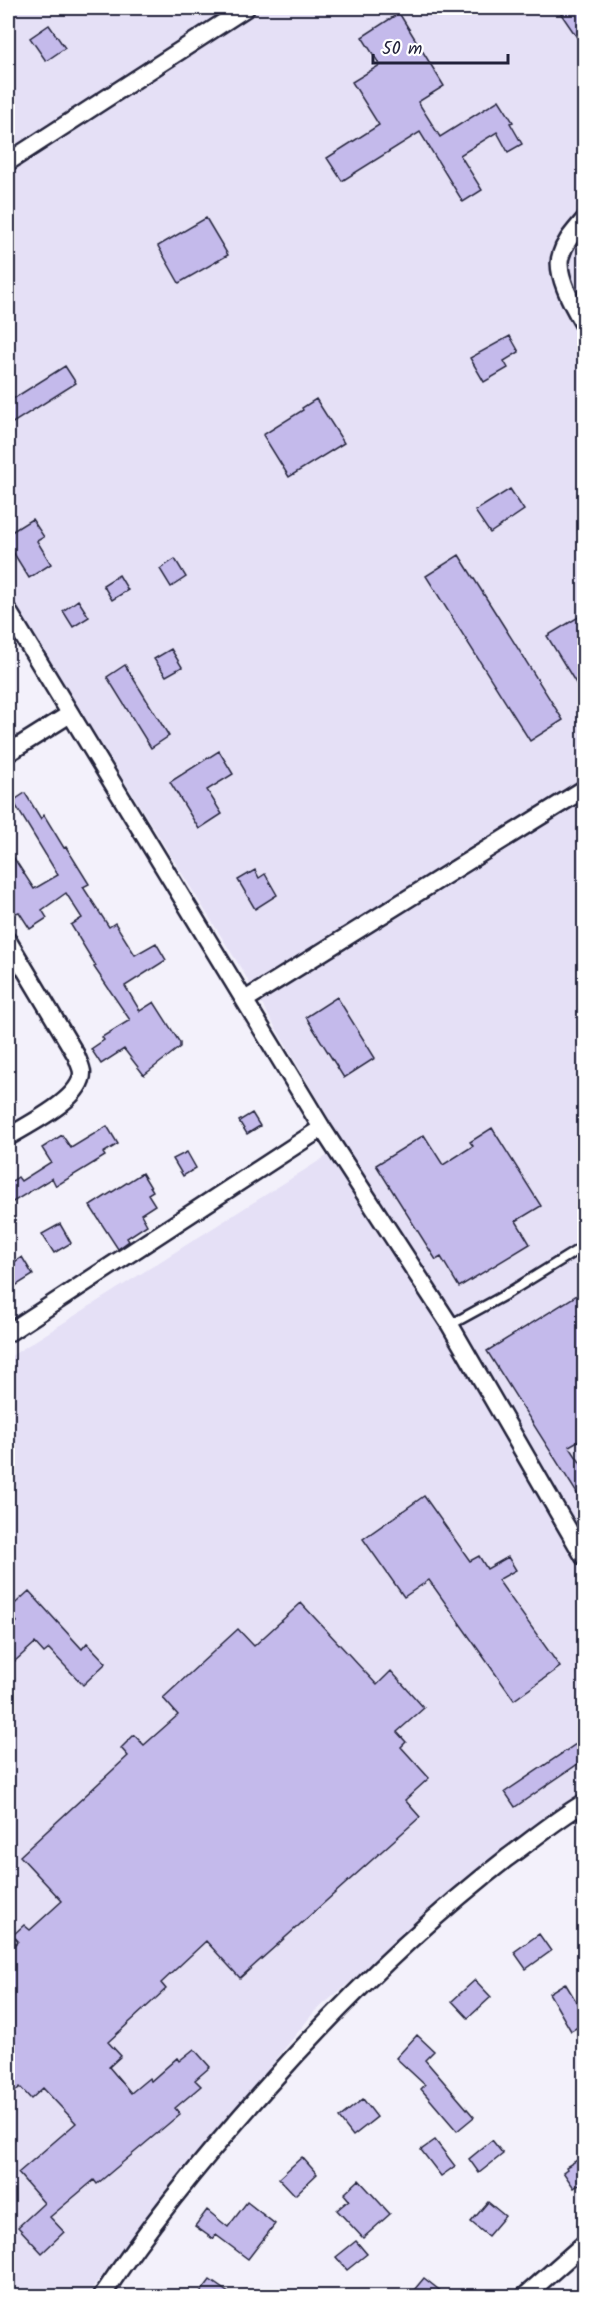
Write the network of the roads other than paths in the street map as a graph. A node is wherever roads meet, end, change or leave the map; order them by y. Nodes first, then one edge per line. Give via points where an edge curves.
1 (246, 8) edge
2 (8, 162) edge
3 (585, 220) edge
4 (585, 325) edge
5 (8, 611) edge
6 (70, 714) junction
7 (8, 753) edge
8 (585, 789) edge
9 (9, 946) edge
10 (245, 1000) junction
11 (322, 1128) junction
12 (8, 1137) edge
13 (585, 1246) edge
14 (450, 1326) junction
15 (8, 1333) edge
16 (585, 1557) edge
17 (585, 1803) edge
18 (585, 2244) edge
19 (102, 2296) edge
20 (525, 2296) edge

1 - 2 street
3 - 4 street via 560,257 571,303
5 - 6 street
6 - 7 street
6 - 10 street
8 - 10 street
9 - 12 street via 76,1055 82,1072 80,1084 70,1097
10 - 11 street
11 - 14 street
11 - 15 street
13 - 14 lane
14 - 16 street
17 - 19 street via 476,1883 367,1980 204,2157
18 - 20 street

